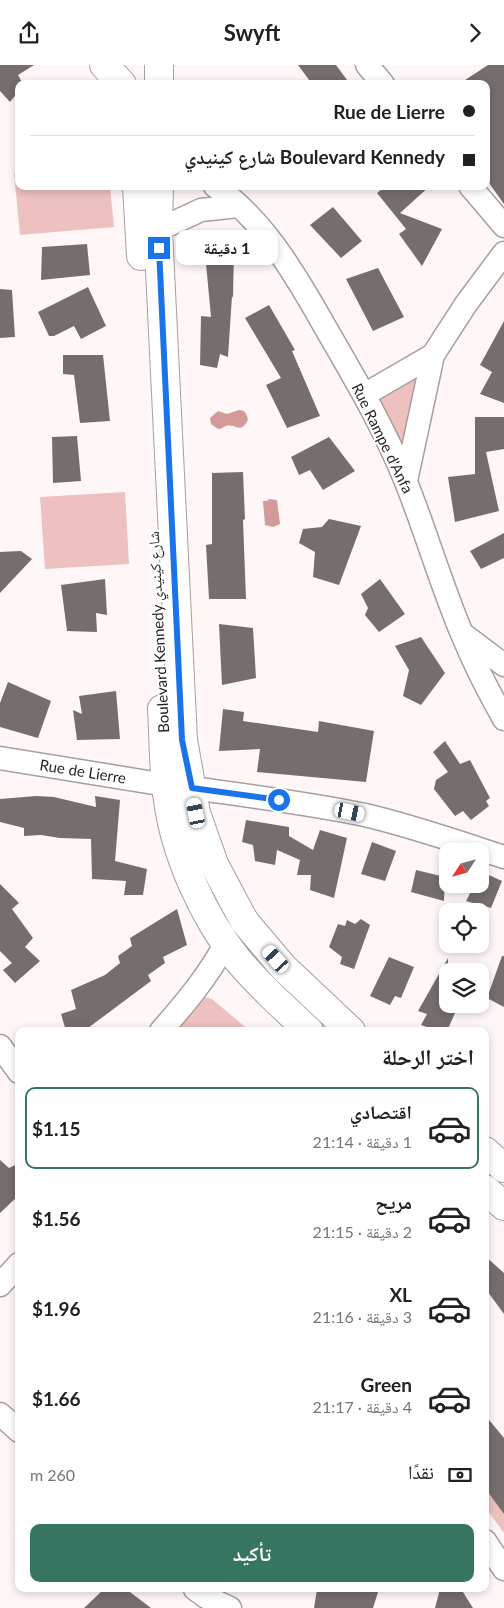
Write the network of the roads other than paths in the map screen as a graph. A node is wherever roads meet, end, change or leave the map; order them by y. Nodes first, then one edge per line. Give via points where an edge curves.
1 (104, 65) edge
2 (132, 65) edge
3 (160, 65) edge
4 (367, 65) edge
5 (118, 80) edge
6 (132, 80) edge
7 (160, 80) edge
8 (380, 80) edge
9 (138, 190) edge
10 (158, 190) edge
11 (220, 190) edge
12 (473, 190) edge
13 (238, 206) junction
14 (504, 226) edge
15 (149, 228) junction
16 (504, 253) edge
17 (433, 355) junction
18 (364, 395) junction
19 (406, 481) junction
20 (462, 633) junction
21 (504, 665) edge
22 (504, 719) edge
23 (0, 758) edge
24 (179, 786) junction
25 (504, 857) edge
26 (226, 943) junction
27 (165, 1027) edge
28 (305, 1027) edge
29 (347, 1027) edge
30 (0, 1046) edge
31 (15, 1067) edge
32 (489, 1155) edge
33 (504, 1168) edge
34 (489, 1193) edge
35 (504, 1206) edge
36 (15, 1269) edge
37 (0, 1285) edge
38 (0, 1414) edge
39 (15, 1427) edge
40 (489, 1547) edge
41 (504, 1569) edge
42 (199, 1592) edge
43 (230, 1608) edge

1 - 5 main road
2 - 6 main road
3 - 7 main road
4 - 8 street
9 - 15 main road, Boulevard Kennedy شارع كينيدي
10 - 15 main road, Boulevard Kennedy شارع كينيدي
11 - 13 street, Rue Rampe d'Anfa
12 - 14 street
13 - 15 street via 202,210
13 - 18 street, Rue Rampe d'Anfa via 280,252
15 - 24 main road, Boulevard Kennedy شارع كينيدي via 182,740
16 - 17 street via 466,303
17 - 18 street
17 - 19 street
18 - 19 street, Rue Rampe d'Anfa
19 - 20 street, Rue Rampe d'Anfa
20 - 21 street
20 - 22 street, Rue Rampe d'Anfa
23 - 24 street, Rue de Lierre
24 - 25 street, Rue de Lierre via 314,805 367,816
24 - 26 main road, Boulevard Kennedy شارع كينيدي via 171,817 186,868
24 - 29 main road, Boulevard Kennedy شارع كينيدي via 196,813 214,864 245,921 283,967
26 - 27 street via 211,971
26 - 28 main road, Boulevard Kennedy شارع كينيدي via 262,987
30 - 31 street
32 - 33 main road
34 - 35 main road
36 - 37 street
38 - 39 street
40 - 41 street
42 - 43 street

